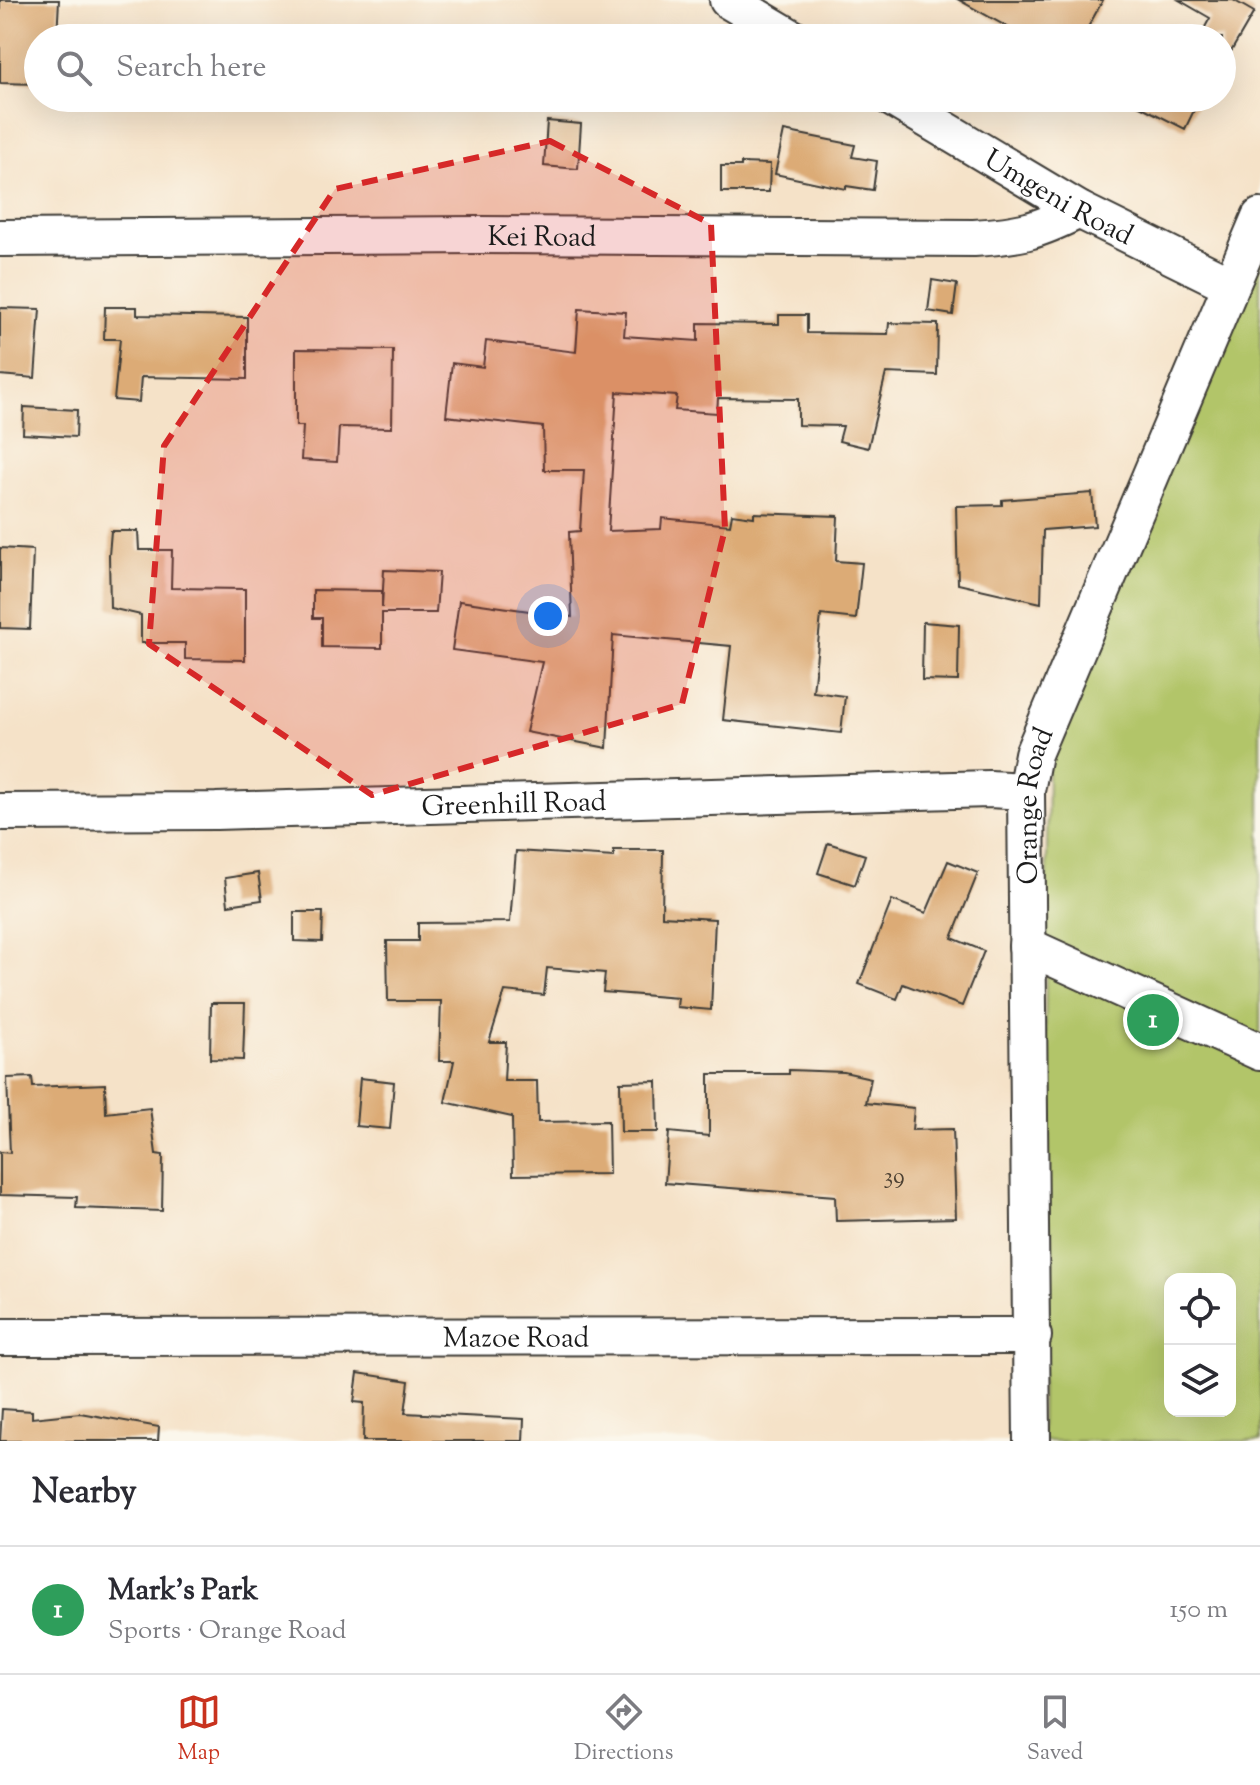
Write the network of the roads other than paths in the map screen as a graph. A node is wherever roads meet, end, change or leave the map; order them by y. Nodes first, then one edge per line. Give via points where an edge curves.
1 (728, 0) edge
2 (768, 24) edge
3 (915, 112) edge
4 (1079, 210) junction
5 (1260, 217) edge
6 (0, 238) edge
7 (1231, 285) junction
8 (1026, 791) junction
9 (0, 812) edge
10 (1027, 946) junction
11 (1260, 1052) edge
12 (1033, 1336) junction
13 (0, 1337) edge
14 (1032, 1441) edge

1 - 2 street
3 - 4 street, Umgeni Road
4 - 6 street, Kei Road via 1040,230 974,238
4 - 7 street, Umgeni Road
5 - 7 street, Orange Road
7 - 8 street, Orange Road via 1033,754
8 - 9 street, Greenhill Road
8 - 10 street, Orange Road
10 - 11 street
10 - 12 street, Orange Road
12 - 13 street, Mazoe Road
12 - 14 street, Orange Road

